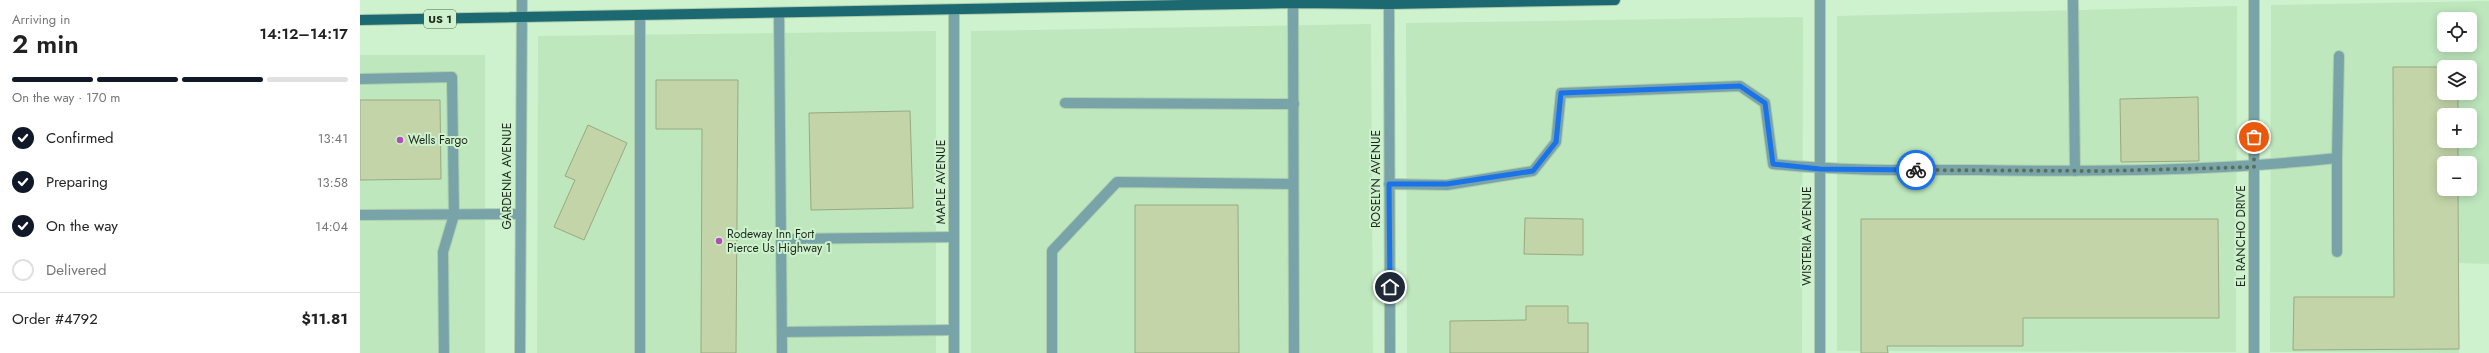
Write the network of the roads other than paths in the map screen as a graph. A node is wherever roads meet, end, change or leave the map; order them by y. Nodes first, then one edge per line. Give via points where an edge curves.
1 (522, 0) edge
2 (1615, 0) edge
3 (1820, 0) edge
4 (2073, 0) edge
5 (2254, 0) edge
6 (1293, 4) junction
7 (1389, 4) junction
8 (954, 11) junction
9 (779, 14) junction
10 (640, 16) junction
11 (521, 17) junction
12 (360, 20) edge
13 (2339, 56) dead end
14 (360, 78) edge
15 (1066, 103) dead end
16 (1294, 104) junction
17 (2337, 158) junction
18 (2254, 167) junction
19 (1820, 169) junction
20 (2075, 171) junction
21 (1294, 184) junction
22 (1389, 184) junction
23 (520, 214) junction
24 (360, 215) edge
25 (454, 215) junction
26 (954, 237) junction
27 (781, 239) junction
28 (2338, 252) dead end
29 (954, 330) junction
30 (782, 332) junction
31 (444, 353) edge
32 (520, 353) edge
33 (640, 353) edge
34 (782, 353) edge
35 (954, 353) edge
36 (1052, 353) edge
37 (1294, 353) edge
38 (1390, 353) edge
39 (1820, 353) edge
40 (2254, 353) edge

1 - 11 street, GARDENIA AVENUE
2 - 7 main road, US 1
3 - 19 street, WISTERIA AVENUE
4 - 20 street
5 - 18 street, EL RANCHO DRIVE
6 - 7 main road, US 1
6 - 8 main road, US 1
6 - 16 street
7 - 22 street, ROSELYN AVENUE
8 - 9 main road, US 1
8 - 26 street, MAPLE AVENUE
9 - 10 main road, US 1
9 - 27 street
10 - 11 main road, US 1
10 - 33 street
11 - 12 main road, US 1
11 - 23 street, GARDENIA AVENUE
13 - 17 street
14 - 25 street via 452,77
15 - 16 street
16 - 21 street
17 - 18 street
17 - 28 street
18 - 20 street
18 - 40 street, EL RANCHO DRIVE
19 - 20 street
19 - 22 street via 1773,164 1765,103 1740,86 1561,93 1556,142 1533,171 1447,184
19 - 39 street, WISTERIA AVENUE
21 - 36 street via 1117,182 1052,251
21 - 37 street
22 - 38 street, ROSELYN AVENUE
23 - 25 street
23 - 32 street, GARDENIA AVENUE
24 - 25 street
25 - 31 street via 444,252
26 - 27 street
26 - 29 street, MAPLE AVENUE
27 - 30 street
29 - 30 street
29 - 35 street, MAPLE AVENUE
30 - 34 street

